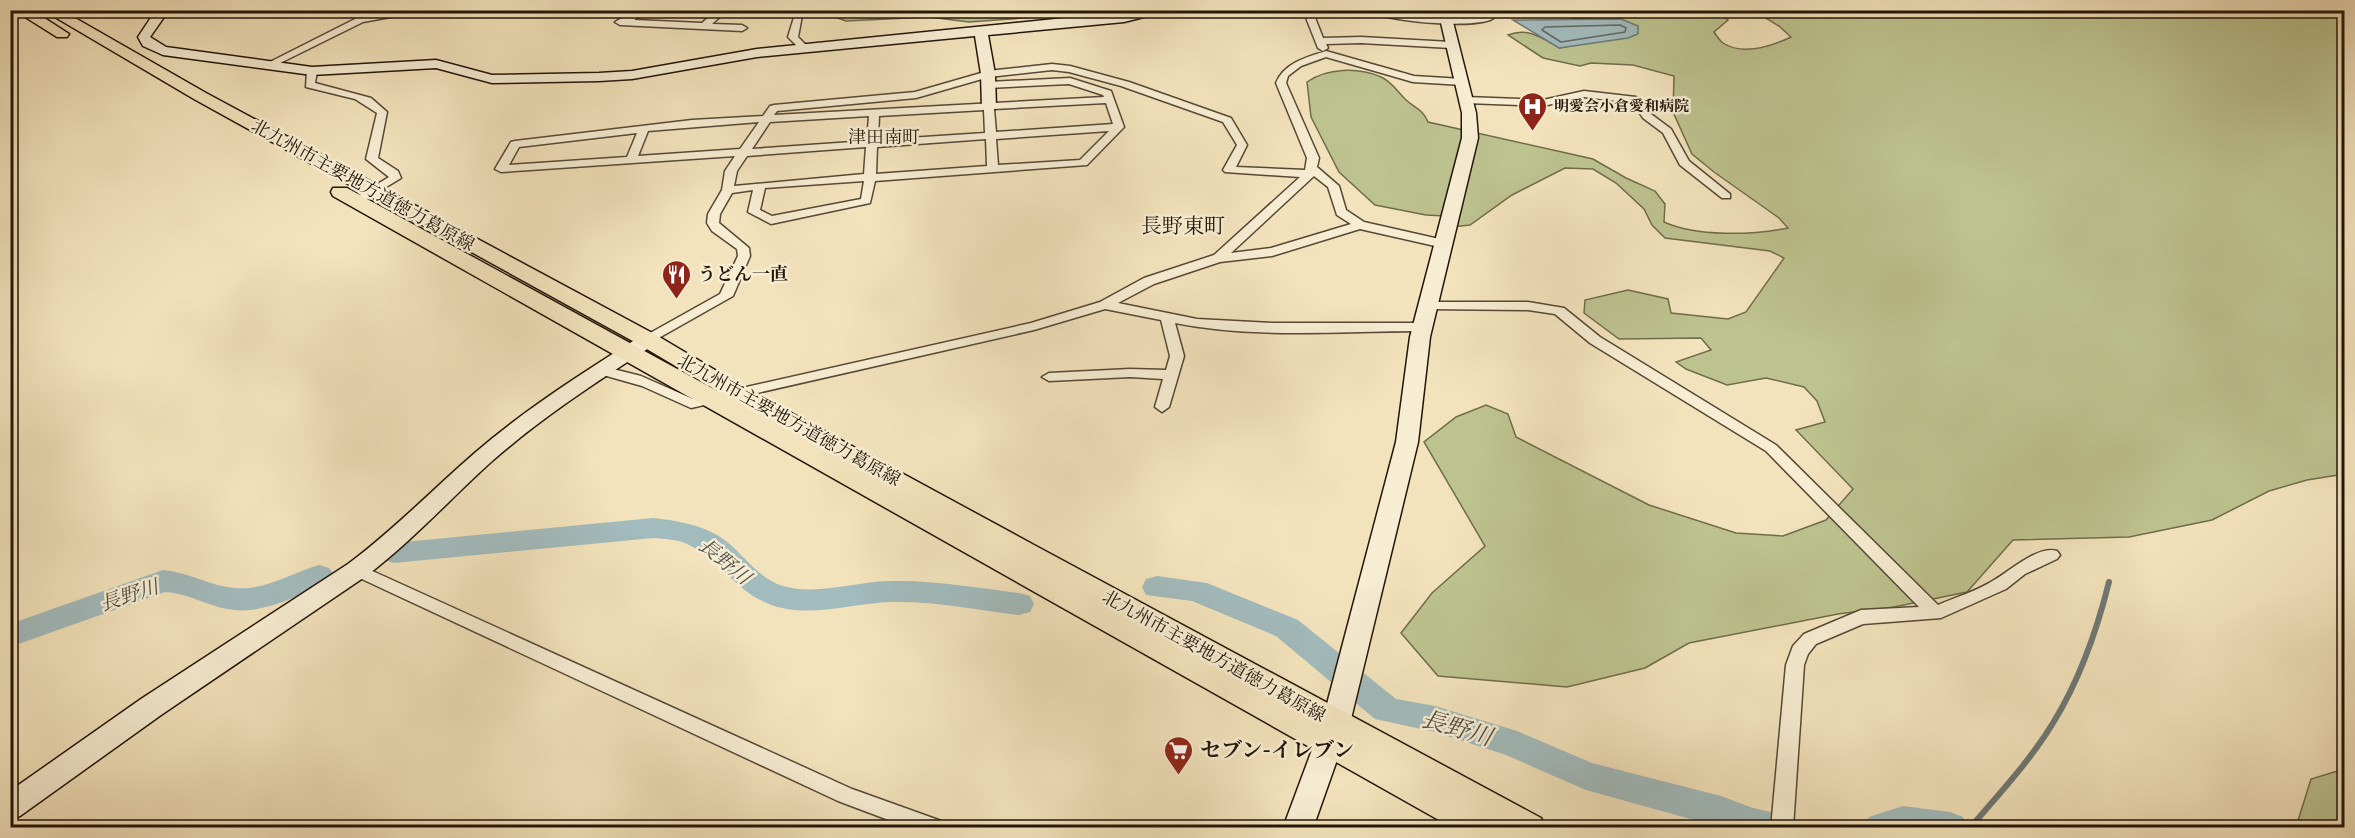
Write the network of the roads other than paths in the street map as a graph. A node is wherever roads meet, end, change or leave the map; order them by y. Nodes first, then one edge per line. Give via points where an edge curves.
1 (50, 10) edge
2 (163, 10) edge
3 (407, 10) edge
4 (599, 10) edge
5 (771, 10) edge
6 (1166, 10) edge
7 (1307, 10) edge
8 (1371, 10) edge
9 (1496, 10) edge
10 (25, 11) edge
11 (721, 12) edge
12 (396, 13) junction
13 (584, 14) edge
14 (1437, 15) edge
15 (704, 26) junction
16 (742, 28) dead end
17 (981, 31) junction
18 (1321, 41) junction
19 (1451, 45) junction
20 (804, 48) junction
21 (1326, 54) junction
22 (267, 66) junction
23 (312, 71) junction
24 (988, 80) junction
25 (1464, 91) junction
26 (1110, 100) junction
27 (989, 108) junction
28 (874, 114) junction
29 (763, 121) junction
30 (1119, 128) junction
31 (644, 129) junction
32 (992, 136) junction
33 (872, 145) junction
34 (742, 153) junction
35 (632, 161) junction
36 (993, 169) junction
37 (1311, 171) junction
38 (870, 177) junction
39 (760, 185) junction
40 (728, 190) junction
41 (365, 196) junction
42 (1726, 196) dead end
43 (1359, 225) junction
44 (1444, 244) junction
45 (1218, 258) junction
46 (1105, 304) junction
47 (1428, 306) junction
48 (1167, 317) junction
49 (1423, 327) junction
50 (648, 340) junction
51 (628, 353) junction
52 (601, 370) junction
53 (1171, 375) junction
54 (1049, 376) dead end
55 (739, 394) junction
56 (712, 400) junction
57 (1162, 407) dead end
58 (2050, 555) dead end
59 (357, 570) junction
60 (1935, 613) junction
61 (1332, 732) junction
62 (10, 807) edge
63 (937, 828) edge
64 (1298, 828) edge
65 (1484, 828) edge
66 (1529, 828) edge
67 (1782, 828) edge

1 - 41 main road, 北九州市主要地方道徳力葛原線
2 - 22 street via 144,34 148,44 155,48
3 - 12 street
4 - 13 street
5 - 20 street via 800,12 793,37
6 - 17 street via 1124,18
7 - 18 street
8 - 14 street
9 - 14 street via 1481,19
10 - 41 main road, 北九州市主要地方道徳力葛原線
11 - 15 street
11 - 15 street via 641,11 623,22
12 - 13 street
12 - 22 street via 360,20
14 - 19 street
15 - 16 street
17 - 20 street
17 - 24 street
18 - 19 street
18 - 21 street
19 - 25 street
20 - 23 street via 632,75 492,79 436,64
21 - 25 street
21 - 37 street via 1298,64 1284,75 1281,83 1313,158
22 - 23 street
23 - 41 street via 310,85 367,100 382,112 372,159 394,173 395,178
24 - 26 street via 1070,81 1107,93
24 - 27 street
24 - 29 street via 916,95 774,108
24 - 37 street via 1053,67 1125,84 1227,120 1242,145 1228,170
25 - 42 street via 1543,104 1584,94 1636,100 1647,116 1667,131 1684,162
25 - 44 street via 1470,138
26 - 27 street
26 - 30 street
27 - 28 street
27 - 32 street
28 - 29 street
28 - 33 street
29 - 31 street
29 - 34 street
30 - 32 street
30 - 36 street via 1083,163
31 - 35 street
31 - 35 street via 515,144 501,169
32 - 33 street
32 - 36 street
33 - 34 street
33 - 38 street
34 - 35 street
34 - 40 street via 731,171
36 - 38 street
37 - 43 street via 1333,186 1341,212
37 - 45 street
38 - 39 street
38 - 39 street via 866,201 771,220 754,212
39 - 40 street
40 - 50 street via 713,223 743,248 744,256 726,296
41 - 50 main road, 北九州市主要地方道徳力葛原線
41 - 51 main road, 北九州市主要地方道徳力葛原線
43 - 44 street
43 - 45 street via 1272,252
44 - 47 street
45 - 46 street via 1149,281
46 - 48 street
46 - 55 street via 1034,326
47 - 49 street
47 - 60 street via 1528,306 1559,311 1595,340 1771,448
48 - 49 street via 1197,323 1273,327
48 - 53 street via 1177,356
49 - 61 street via 1407,442
50 - 51 street
50 - 55 main road, 北九州市主要地方道徳力葛原線
51 - 52 street
51 - 56 main road, 北九州市主要地方道徳力葛原線
52 - 56 street via 655,384 691,404
52 - 59 street via 485,456
53 - 54 street via 1130,372
53 - 57 street
55 - 56 street
55 - 61 main road, 北九州市主要地方道徳力葛原線
56 - 61 main road, 北九州市主要地方道徳力葛原線
58 - 60 street via 2019,570 2000,585
59 - 62 street via 151,707
59 - 63 street via 845,795
60 - 67 street via 1861,617 1810,639 1800,651 1795,665
61 - 64 street
61 - 65 main road, 北九州市主要地方道徳力葛原線
61 - 66 main road, 北九州市主要地方道徳力葛原線

